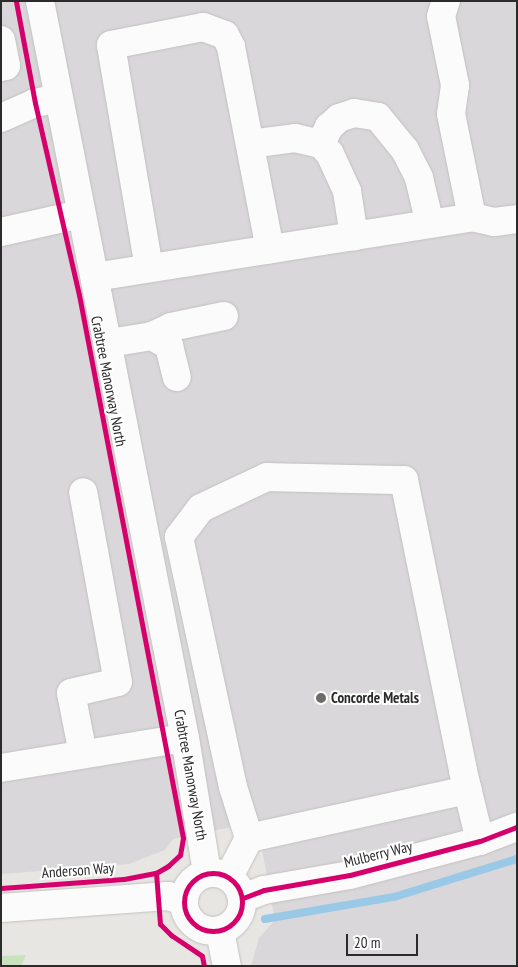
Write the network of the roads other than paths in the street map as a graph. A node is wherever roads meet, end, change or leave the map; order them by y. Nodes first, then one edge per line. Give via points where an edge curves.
1 (40, 1) edge
2 (446, 1) edge
3 (1, 40) edge
4 (1, 67) edge
5 (58, 98) junction
6 (1, 118) edge
7 (250, 144) junction
8 (321, 144) junction
9 (81, 214) junction
10 (472, 217) junction
11 (517, 219) edge
12 (430, 224) junction
13 (1, 232) edge
14 (354, 236) junction
15 (270, 249) junction
16 (149, 268) junction
17 (95, 277) junction
18 (224, 316) dead end
19 (152, 336) junction
20 (109, 343) junction
21 (177, 377) dead end
22 (83, 492) dead end
23 (185, 738) junction
24 (83, 754) junction
25 (1, 768) edge
26 (468, 790) junction
27 (517, 827) edge
28 (249, 838) junction
29 (480, 841) junction
30 (226, 883) junction
31 (184, 900) junction
32 (1, 908) edge
33 (220, 931) junction
34 (227, 966) edge

1 - 5 street, Crabtree Manorway North
2 - 10 street via 441,16 455,85 452,114
3 - 4 street via 6,66
5 - 6 street via 35,103
5 - 9 street, Crabtree Manorway North
7 - 8 street via 295,138
7 - 15 street
7 - 16 street via 231,46 225,34 203,27 111,46
8 - 12 street via 329,127 339,118 354,113 378,117 405,150 419,178
8 - 14 street via 330,154 347,191
9 - 13 street
9 - 17 street, Crabtree Manorway North
10 - 11 street via 494,222
10 - 12 street
12 - 14 street
14 - 15 street
15 - 16 street
16 - 17 street
17 - 20 street, Crabtree Manorway North
18 - 19 street via 171,327
19 - 20 street
19 - 21 street via 169,346
20 - 23 street, Crabtree Manorway North
22 - 24 street via 118,682 71,693
23 - 24 street
23 - 30 street, Crabtree Manorway North
24 - 25 street
26 - 28 street
26 - 28 street via 404,480 267,477 201,508 180,537 233,787
26 - 29 street
27 - 29 street, Mulberry Way
28 - 30 street
29 - 30 street, Mulberry Way via 350,875 264,890
30 - 31 street via 191,882
30 - 33 street, Crabtree Manorway North via 240,915 232,925
31 - 32 street via 168,896
31 - 33 street via 190,920 200,928
33 - 34 street

